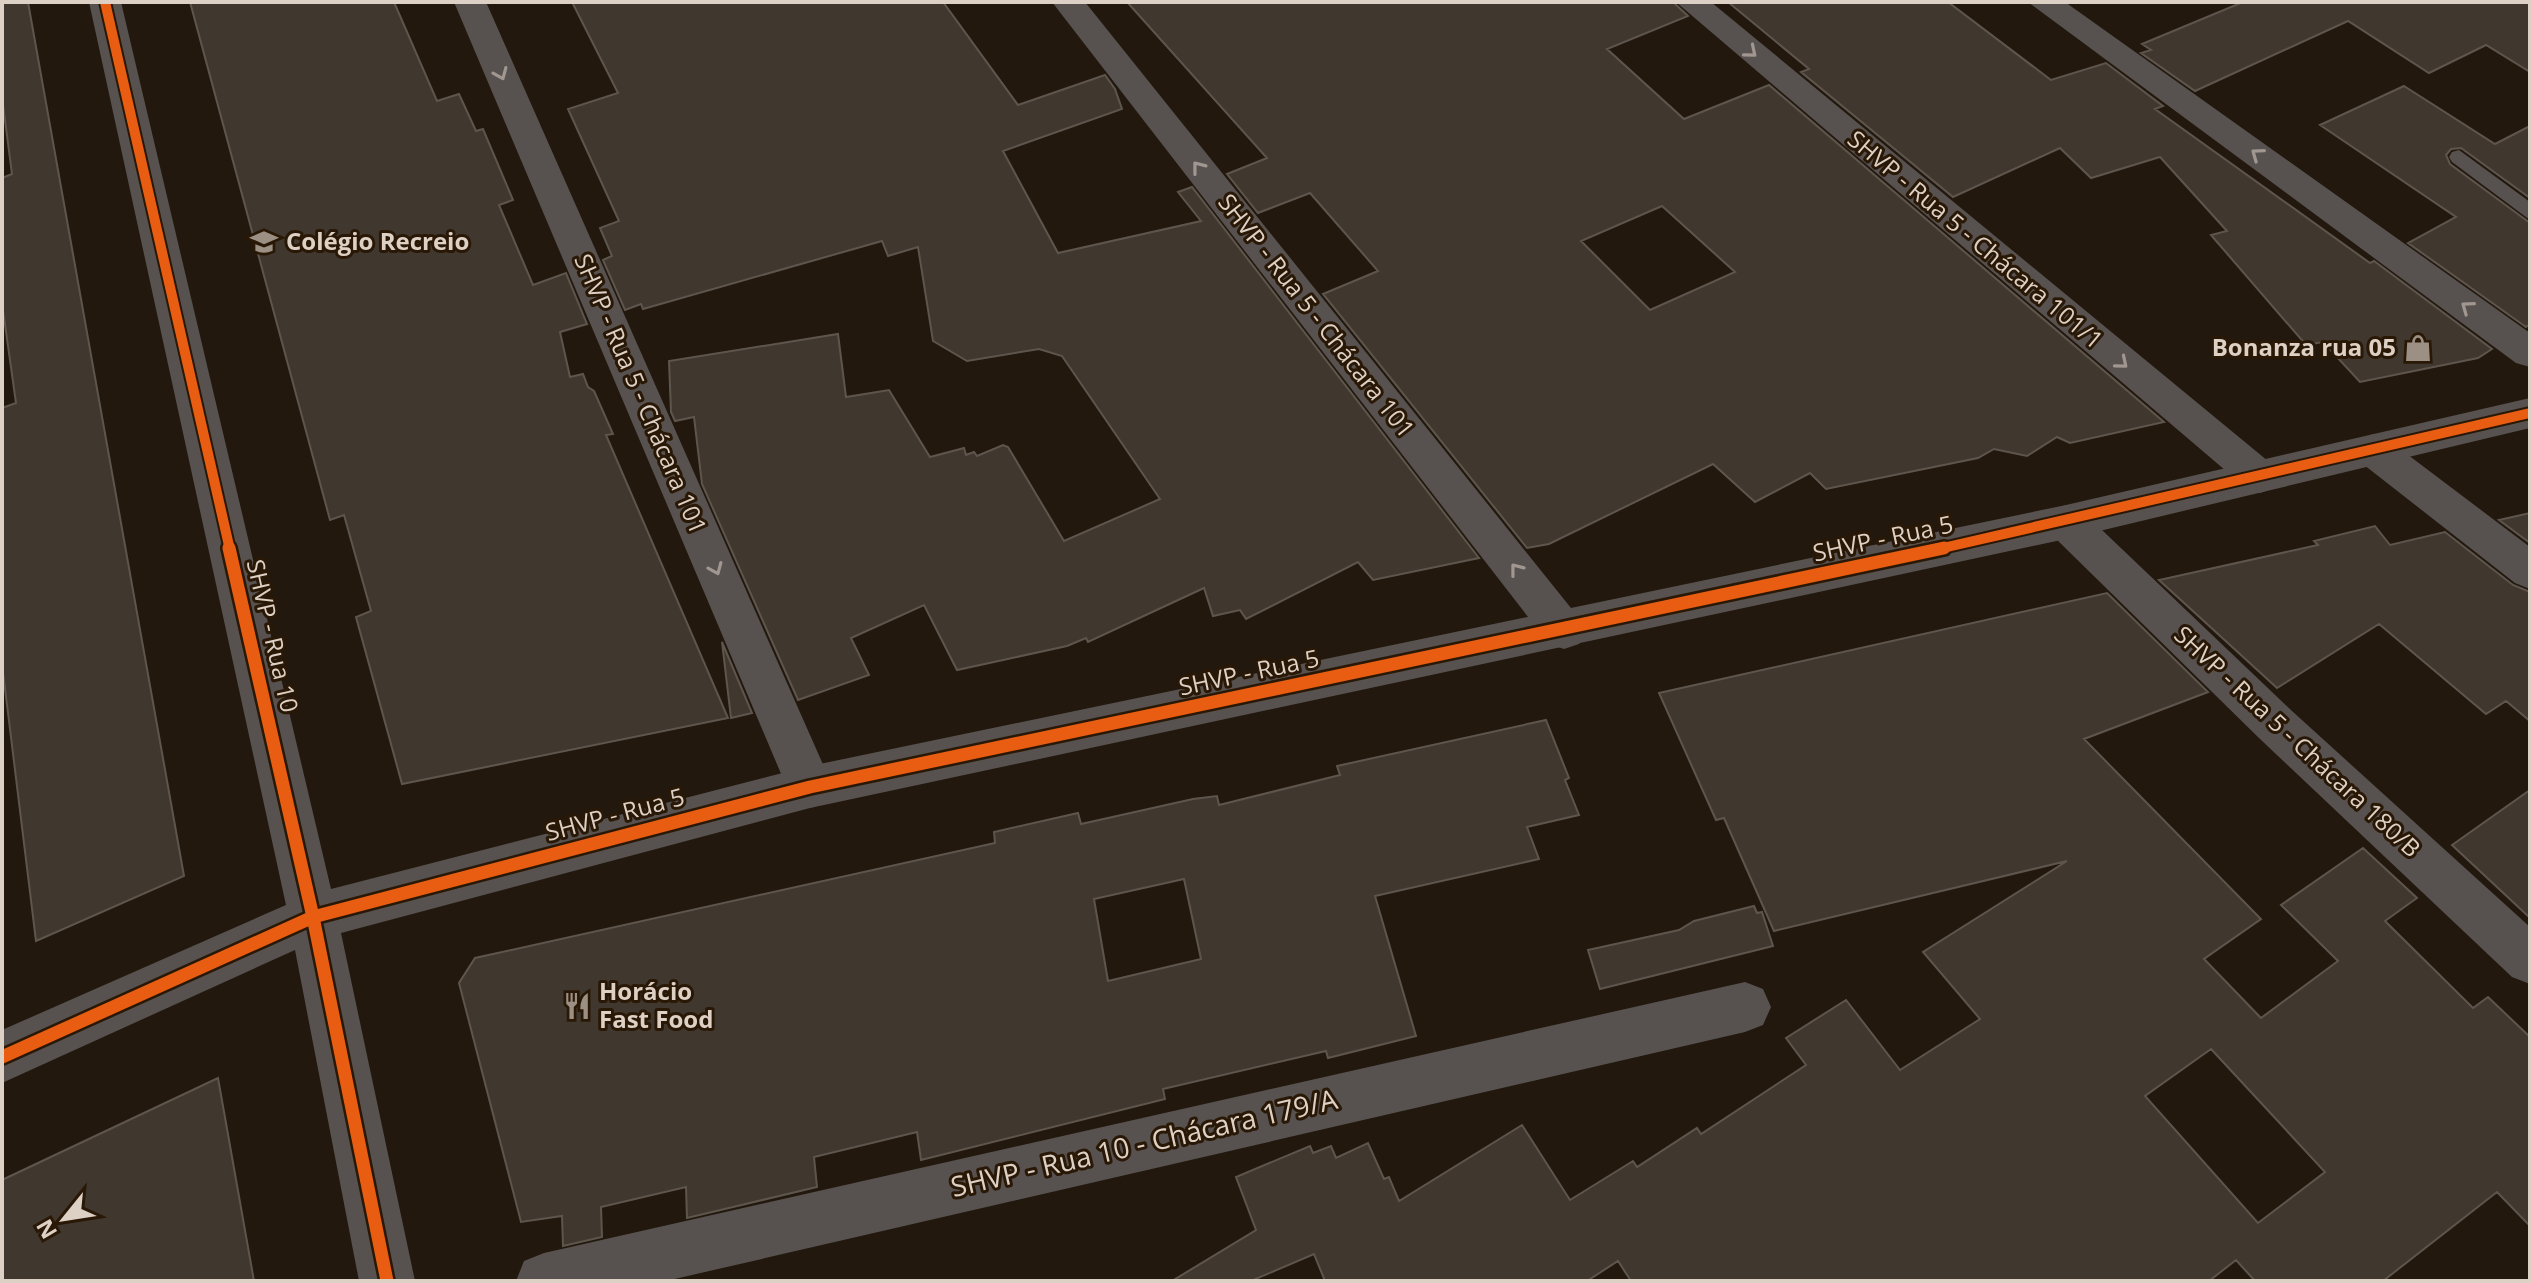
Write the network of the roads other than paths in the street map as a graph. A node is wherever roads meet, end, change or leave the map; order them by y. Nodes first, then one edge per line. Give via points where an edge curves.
1 (105, 2) edge
2 (470, 2) edge
3 (1068, 2) edge
4 (1692, 2) edge
5 (2044, 2) edge
6 (2459, 157) dead end
7 (2530, 213) edge
8 (2530, 353) edge
9 (2530, 413) edge
10 (2373, 450) junction
11 (2260, 477) junction
12 (2066, 522) junction
13 (2530, 571) edge
14 (1564, 631) junction
15 (810, 787) junction
16 (313, 917) junction
17 (2530, 960) edge
18 (1745, 1007) dead end
19 (2, 1057) edge
20 (387, 1281) edge
21 (544, 1281) edge

1 - 16 street, SHVP - Rua 10
2 -> 15 street, SHVP - Rua 5 - Chácara 101
14 -> 3 street, SHVP - Rua 5 - Chácara 101
4 -> 11 street, SHVP - Rua 5 - Chácara 101/1
8 -> 5 street
6 - 7 lane
9 - 10 street, SHVP - Rua 5
10 - 11 street, SHVP - Rua 5
10 - 13 street
11 - 12 street, SHVP - Rua 5
12 - 14 street, SHVP - Rua 5
12 - 17 street, SHVP - Rua 5 - Chácara 180/B
14 - 15 street, SHVP - Rua 5
15 - 16 street, SHVP - Rua 5
16 - 19 street, SHVP - Rua 5
16 - 20 street, SHVP - Rua 10
18 - 21 street, SHVP - Rua 10 - Chácara 179/A

